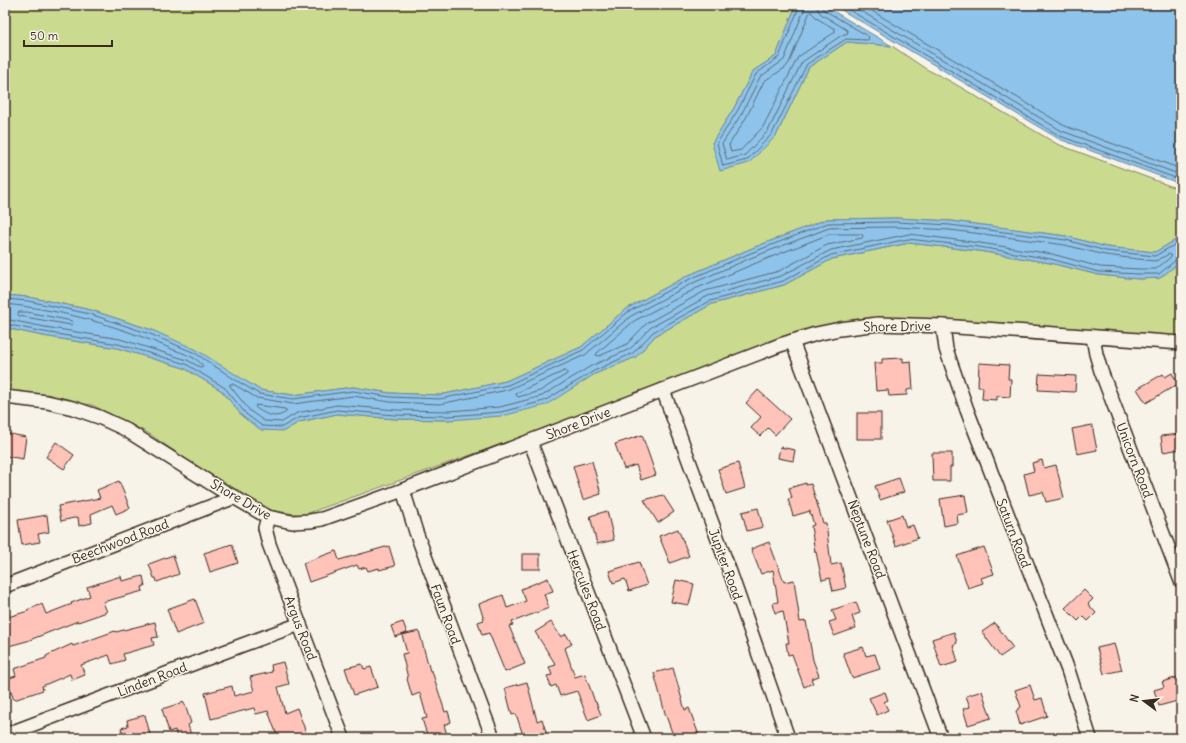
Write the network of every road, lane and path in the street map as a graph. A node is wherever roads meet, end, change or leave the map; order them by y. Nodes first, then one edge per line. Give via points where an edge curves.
1 (943, 326) junction
2 (1094, 337) junction
3 (792, 341) junction
4 (1181, 343) edge
5 (663, 390) junction
6 (5, 397) edge
7 (530, 441) junction
8 (403, 490) junction
9 (234, 497) junction
10 (268, 517) junction
11 (1181, 581) edge
12 (5, 586) edge
13 (300, 624) junction
14 (5, 735) edge
15 (343, 738) edge
16 (493, 738) edge
17 (644, 738) edge
18 (788, 738) edge
19 (941, 738) edge
20 (1090, 738) edge

1 - 2 street, Shore Drive
1 - 3 street, Shore Drive via 878,324 840,329
1 - 20 street, Saturn Road via 946,349 967,410 1068,670
2 - 4 street, Shore Drive
2 - 11 street, Unicorn Road via 1101,371
3 - 5 street, Shore Drive
3 - 19 street, Neptune Road
5 - 7 street, Shore Drive
5 - 18 street, Jupiter Road
6 - 9 street, Shore Drive via 47,402 99,416 123,428
7 - 8 street, Shore Drive
7 - 17 street, Hercules Road
8 - 10 street, Shore Drive via 322,519 292,522
8 - 16 street, Faun Road
9 - 10 street, Shore Drive
9 - 12 street, Beechwood Road
10 - 13 street, Argus Road via 265,528 269,544
13 - 14 street, Linden Road
13 - 15 street, Argus Road

